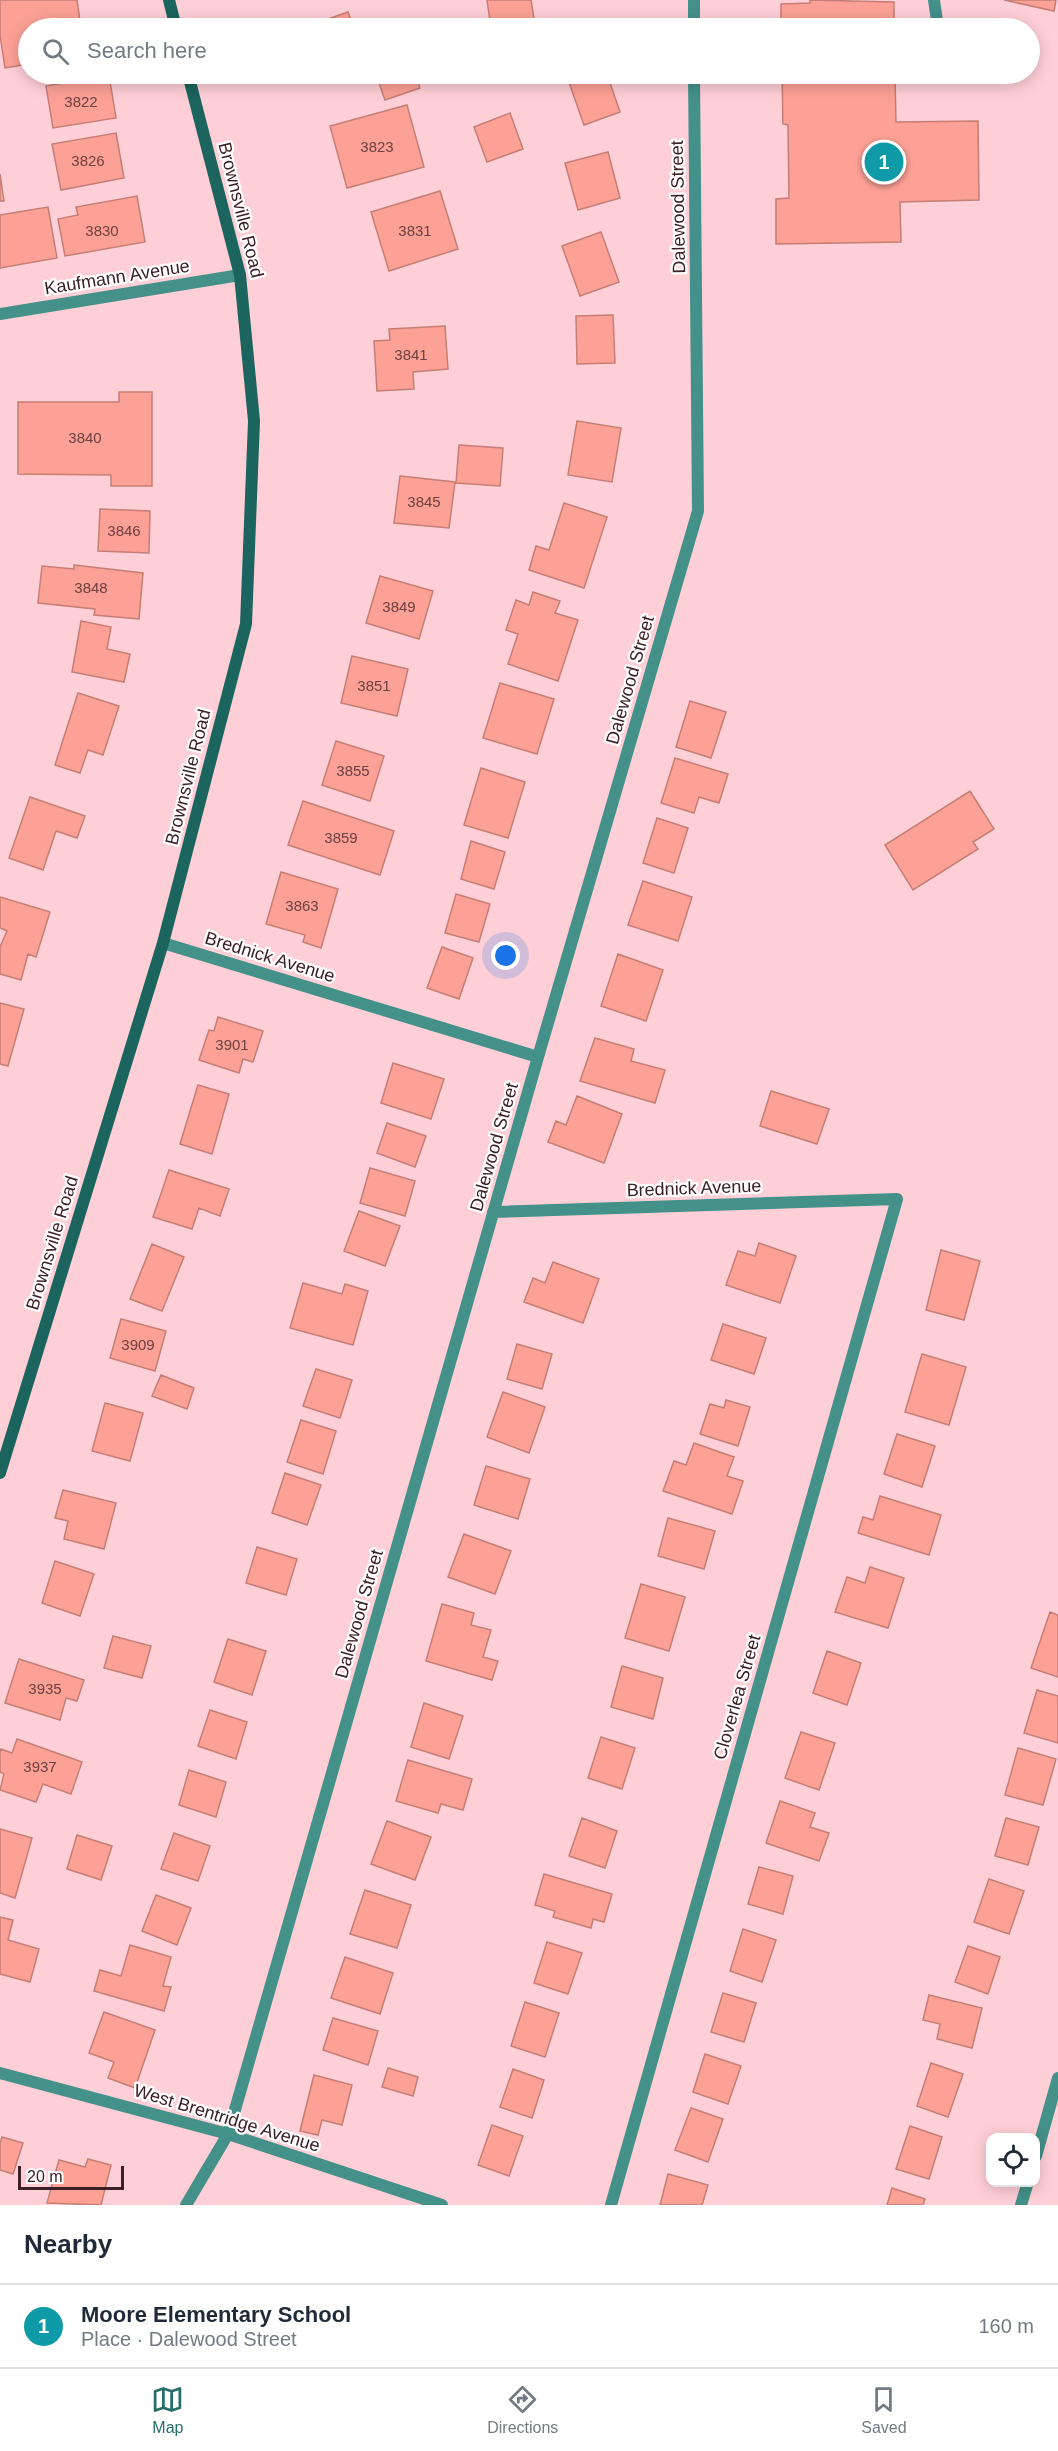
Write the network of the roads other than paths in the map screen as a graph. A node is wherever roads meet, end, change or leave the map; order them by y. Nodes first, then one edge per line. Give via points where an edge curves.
1 (169, 0) edge
2 (694, 0) edge
3 (934, 0) edge
4 (174, 18) edge
5 (694, 18) edge
6 (937, 18) edge
7 (191, 84) edge
8 (694, 84) edge
9 (240, 275) junction
10 (0, 314) edge
11 (163, 943) junction
12 (538, 1057) junction
13 (897, 1199) joint
14 (493, 1212) junction
15 (0, 1473) edge
16 (0, 2073) edge
17 (1058, 2078) edge
18 (228, 2134) junction
19 (1040, 2139) edge
20 (1027, 2187) edge
21 (186, 2205) edge
22 (442, 2205) edge
23 (611, 2205) edge
24 (1022, 2205) edge

1 - 4 main road
2 - 5 street
3 - 6 street
7 - 9 main road, Brownsville Road
8 - 12 street, Dalewood Street via 698,511
9 - 10 street, Kaufmann Avenue
9 - 11 main road, Brownsville Road via 254,421 246,624
11 - 12 street, Brednick Avenue
11 - 15 main road, Brownsville Road
12 - 14 street, Dalewood Street
13 - 14 street, Brednick Avenue
13 - 23 street, Cloverlea Street
14 - 18 street, Dalewood Street
16 - 18 street, West Brentridge Avenue
17 - 19 street
18 - 21 street, Dalewood Street
18 - 22 street, West Brentridge Avenue
20 - 24 street

